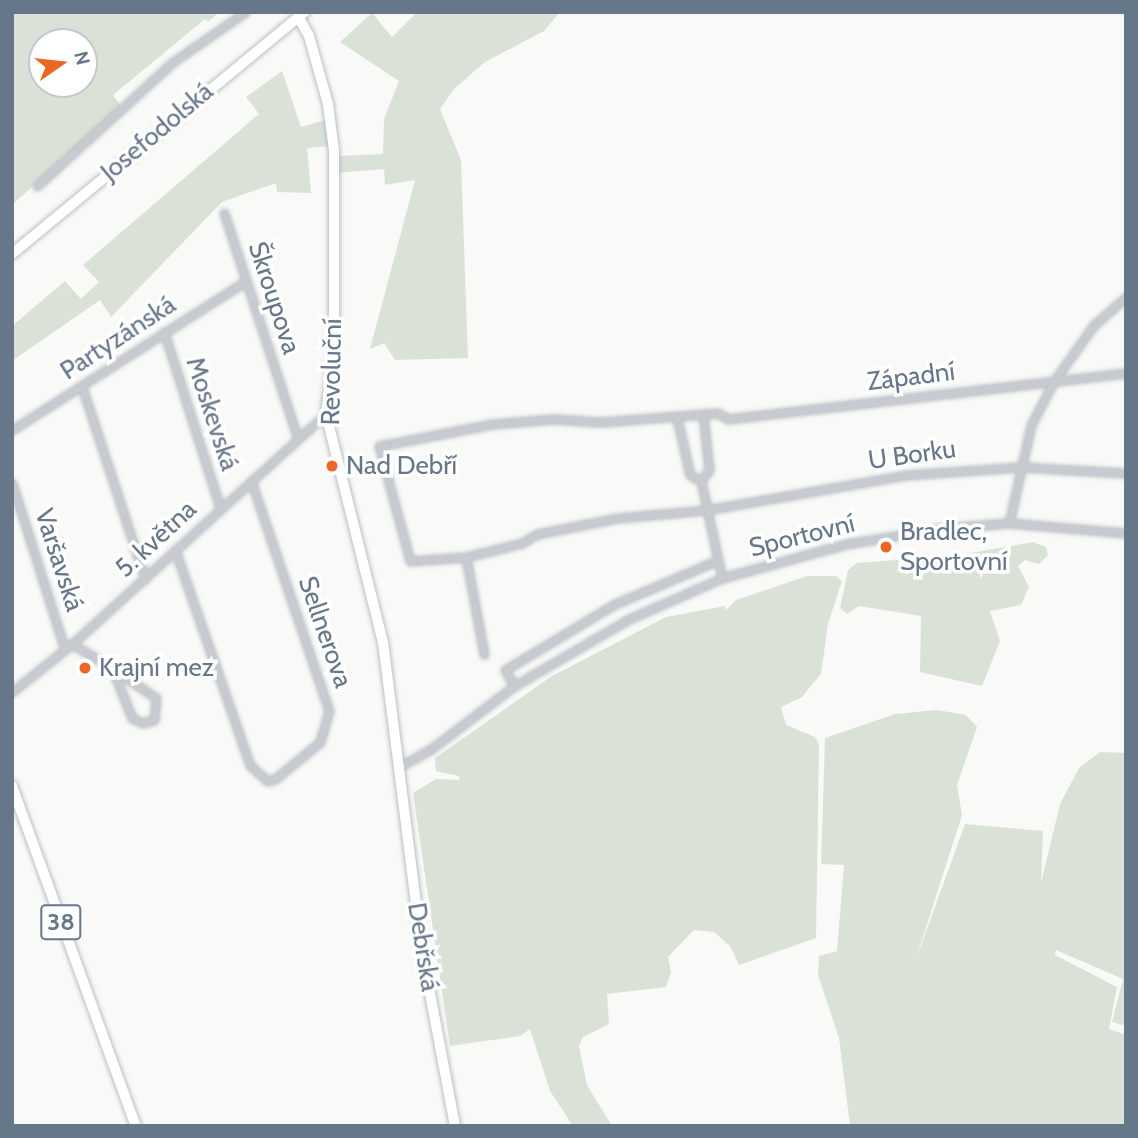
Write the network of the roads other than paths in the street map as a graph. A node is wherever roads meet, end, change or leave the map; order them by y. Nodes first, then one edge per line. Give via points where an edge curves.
1 (246, 12) edge
2 (302, 15) edge
3 (37, 186) dead end
4 (224, 213) dead end
5 (12, 254) edge
6 (246, 281) junction
7 (1126, 298) edge
8 (164, 332) junction
9 (1126, 373) edge
10 (1054, 381) junction
11 (82, 387) junction
12 (326, 414) junction
13 (703, 415) junction
14 (677, 418) junction
15 (12, 430) edge
16 (297, 437) junction
17 (1021, 467) junction
18 (1126, 473) edge
19 (251, 481) junction
20 (701, 481) junction
21 (12, 483) edge
22 (220, 508) junction
23 (706, 510) junction
24 (1009, 523) junction
25 (1126, 533) edge
26 (174, 550) junction
27 (466, 557) junction
28 (718, 560) junction
29 (410, 561) joint
30 (722, 578) junction
31 (145, 579) junction
32 (72, 644) junction
33 (65, 650) junction
34 (484, 654) dead end
35 (112, 668) junction
36 (514, 686) junction
37 (13, 691) edge
38 (397, 768) junction
39 (12, 786) edge
40 (136, 1126) edge
41 (455, 1126) edge

1 - 3 street, Josefodolská via 173,62
2 - 5 main road, Josefodolská
2 - 12 main road, Revoluční via 328,104 334,151 334,349
4 - 6 street, Škroupova
6 - 8 street, Partyzánská
6 - 16 street, Škroupova
7 - 10 street via 1094,325
8 - 11 street, Partyzánská
8 - 22 street, Moskevská
9 - 10 street, Západní
10 - 13 street, Západní via 728,419 718,413
10 - 17 street via 1031,425
11 - 15 street, Partyzánská
11 - 31 street
12 - 16 street, 5. května
12 - 38 main road, Revoluční via 383,642
13 - 14 street, Západní
13 - 20 street via 709,470
14 - 20 street via 690,475
14 - 29 street, Západní via 492,424 379,446
16 - 19 street, 5. května
17 - 18 street, U Borku
17 - 23 street, U Borku via 907,475
17 - 24 street
19 - 22 street, 5. května
19 - 26 street, Sellnerova via 329,711 320,742 275,779 267,781 250,765
20 - 23 street
21 - 33 street, Varšavská
22 - 26 street, 5. května
23 - 27 street, U Borku via 618,518 537,534 522,543
23 - 28 street
24 - 25 street, Sportovní
24 - 30 street, Sportovní via 846,544
26 - 31 street, 5. května
27 - 29 street, U Borku
27 - 34 street
28 - 30 street
28 - 36 street, Sportovní via 615,604 505,670
30 - 36 street, Sportovní via 629,619
31 - 32 street, 5. května
32 - 33 street, 5. května
32 - 35 street
33 - 37 street, 5. května
35 - 35 street via 156,698 154,720 142,723 132,718
36 - 38 street, Sportovní via 431,749
38 - 41 main road, Debřská via 422,951
39 - 40 main road, 38

